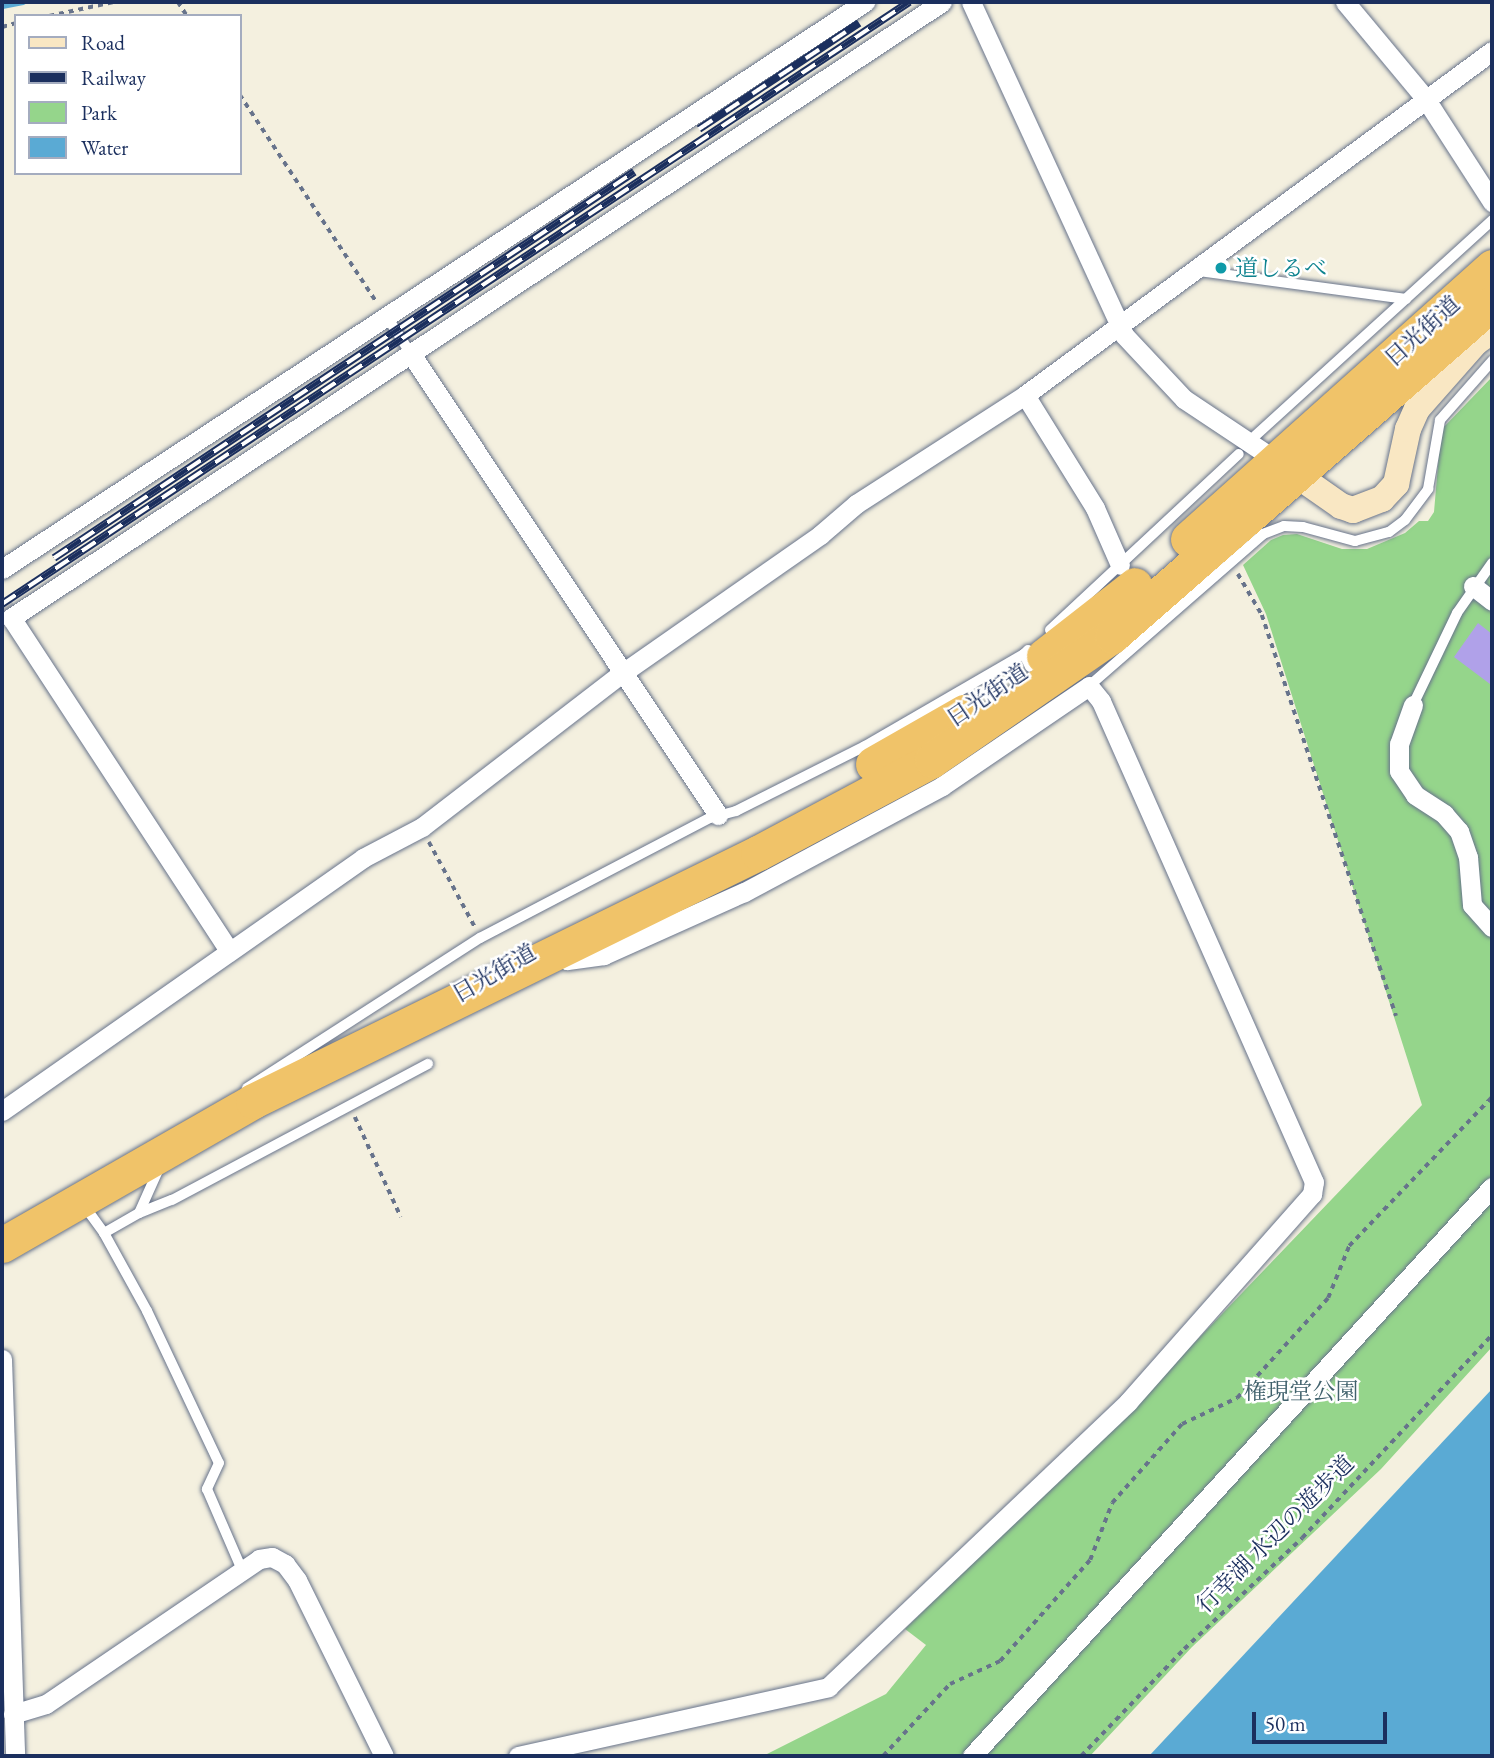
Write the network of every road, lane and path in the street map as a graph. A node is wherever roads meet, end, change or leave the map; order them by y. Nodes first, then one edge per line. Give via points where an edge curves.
1 (114, 2) edge
2 (865, 2) edge
3 (942, 2) edge
4 (971, 2) edge
5 (1345, 2) edge
6 (57, 14) edge
7 (1492, 51) edge
8 (242, 98) edge
9 (1425, 98) junction
10 (1492, 202) edge
11 (1492, 220) edge
12 (1492, 267) edge
13 (1199, 271) junction
14 (1406, 299) junction
15 (1492, 303) edge
16 (387, 317) junction
17 (1118, 324) junction
18 (1492, 331) edge
19 (411, 354) junction
20 (1492, 361) edge
21 (1025, 395) junction
22 (1239, 454) dead end
23 (1277, 458) junction
24 (1229, 562) junction
25 (1492, 563) edge
26 (1120, 565) junction
27 (2, 569) edge
28 (1473, 586) junction
29 (1492, 601) edge
30 (1027, 660) junction
31 (621, 674) junction
32 (1089, 686) junction
33 (1413, 705) joint
34 (718, 815) junction
35 (422, 827) junction
36 (1492, 927) edge
37 (480, 938) junction
38 (552, 947) junction
39 (228, 950) junction
40 (1396, 1016) dead end
41 (428, 1064) dead end
42 (1492, 1097) edge
43 (253, 1101) junction
44 (349, 1106) junction
45 (2, 1111) edge
46 (169, 1146) junction
47 (1492, 1187) edge
48 (79, 1198) junction
49 (139, 1213) junction
50 (401, 1217) dead end
51 (104, 1233) junction
52 (2, 1245) edge
53 (1492, 1335) edge
54 (2, 1359) edge
55 (242, 1570) junction
56 (13, 1714) junction
57 (15, 1756) edge
58 (384, 1756) edge
59 (518, 1756) edge
60 (883, 1756) edge
61 (972, 1756) edge
62 (1081, 1756) edge

1 - 6 path
2 - 16 street
3 - 19 street
4 - 17 street
5 - 9 street
7 - 9 street
8 - 16 path
9 - 10 street
9 - 13 street
11 - 14 lane
12 - 23 highway, 日光街道
13 - 14 lane
13 - 17 street
14 - 23 lane
15 - 23 highway, 日光街道
16 - 19 lane
16 - 27 street
17 - 21 street
17 - 23 street via 1151,368 1184,399
18 - 23 street via 1476,342 1417,409 1396,484 1382,499 1353,510
19 - 31 street
19 - 39 street via 11,618
20 - 24 lane via 1440,420 1427,489 1405,520 1389,532 1355,541 1303,527 1273,529
21 - 26 street via 1095,508
21 - 31 street via 856,504 820,535
22 - 26 lane
23 - 30 highway, 日光街道 via 1112,605
23 - 38 highway, 日光街道 via 1112,636 968,737 758,853
24 - 32 lane
24 - 40 path via 1262,615
25 - 28 lane
26 - 30 lane
28 - 29 street
28 - 33 lane
30 - 34 lane via 736,811
30 - 38 highway, 日光街道 via 913,742
31 - 34 street
31 - 35 street
32 - 38 street via 942,786 744,892 604,956 578,961
32 - 59 street via 1101,701 1307,1163 1314,1182 1312,1194 1128,1402 828,1687
33 - 36 street via 1399,744 1399,771 1415,795 1444,814 1459,831 1468,857 1472,905
34 - 37 lane
35 - 37 path
35 - 39 street via 363,858
37 - 43 lane via 259,1077 247,1089
38 - 43 highway, 日光街道
39 - 45 street
41 - 44 lane
42 - 60 path via 1349,1246 1328,1298 1237,1398 1182,1424 1112,1503 1090,1560 1000,1661 950,1684
43 - 46 highway, 日光街道
44 - 49 lane
44 - 50 path
46 - 48 highway, 日光街道
46 - 49 lane
47 - 61 street
48 - 51 lane
48 - 52 highway, 日光街道
49 - 51 lane
51 - 55 lane via 219,1463 207,1489
53 - 62 path, 行幸湖 水辺の遊歩道 via 1302,1538 1184,1649
54 - 56 street
55 - 56 street via 46,1704
55 - 58 street via 272,1557 285,1564
56 - 57 street

